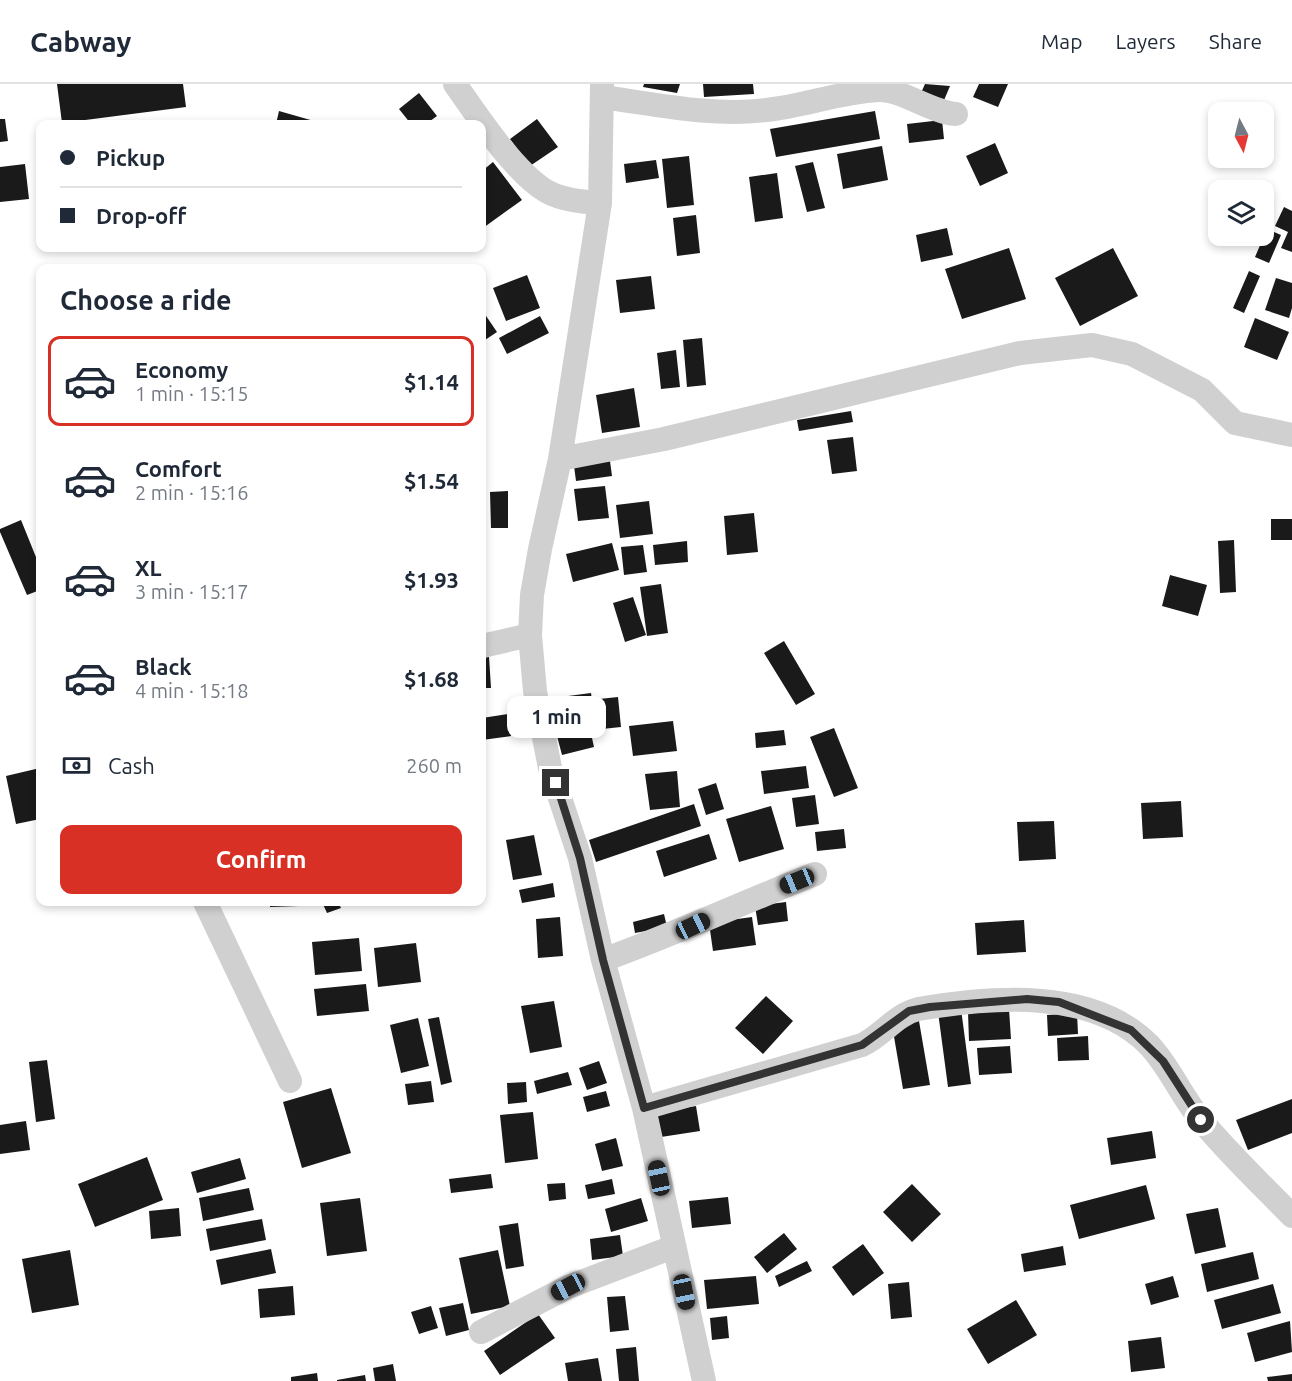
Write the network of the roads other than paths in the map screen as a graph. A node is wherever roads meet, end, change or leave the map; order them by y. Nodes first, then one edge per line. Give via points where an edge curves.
1 (455, 84) edge
2 (602, 91) edge
3 (956, 114) dead end
4 (482, 120) edge
5 (486, 125) edge
6 (600, 203) junction
7 (1292, 435) edge
8 (560, 459) junction
9 (530, 635) junction
10 (486, 645) edge
11 (815, 874) dead end
12 (207, 906) edge
13 (603, 960) junction
14 (290, 1081) dead end
15 (644, 1108) junction
16 (1292, 1216) edge
17 (674, 1247) junction
18 (481, 1332) dead end
19 (704, 1381) edge

1 - 4 street
2 - 3 street via 740,112 878,90 936,111
2 - 6 street
5 - 6 street via 546,191
6 - 8 street
7 - 8 street via 1235,423 1202,390 1132,354 1092,345 1020,353 664,439
8 - 9 street via 532,595
9 - 10 street
9 - 13 street via 535,691 550,768 580,858
11 - 13 street via 676,934
12 - 14 street
13 - 15 street
15 - 16 street via 862,1045 903,1014 918,1009 1027,999 1059,1002 1122,1026 1148,1044 1201,1120
15 - 17 street
17 - 18 street via 568,1287
17 - 19 street

